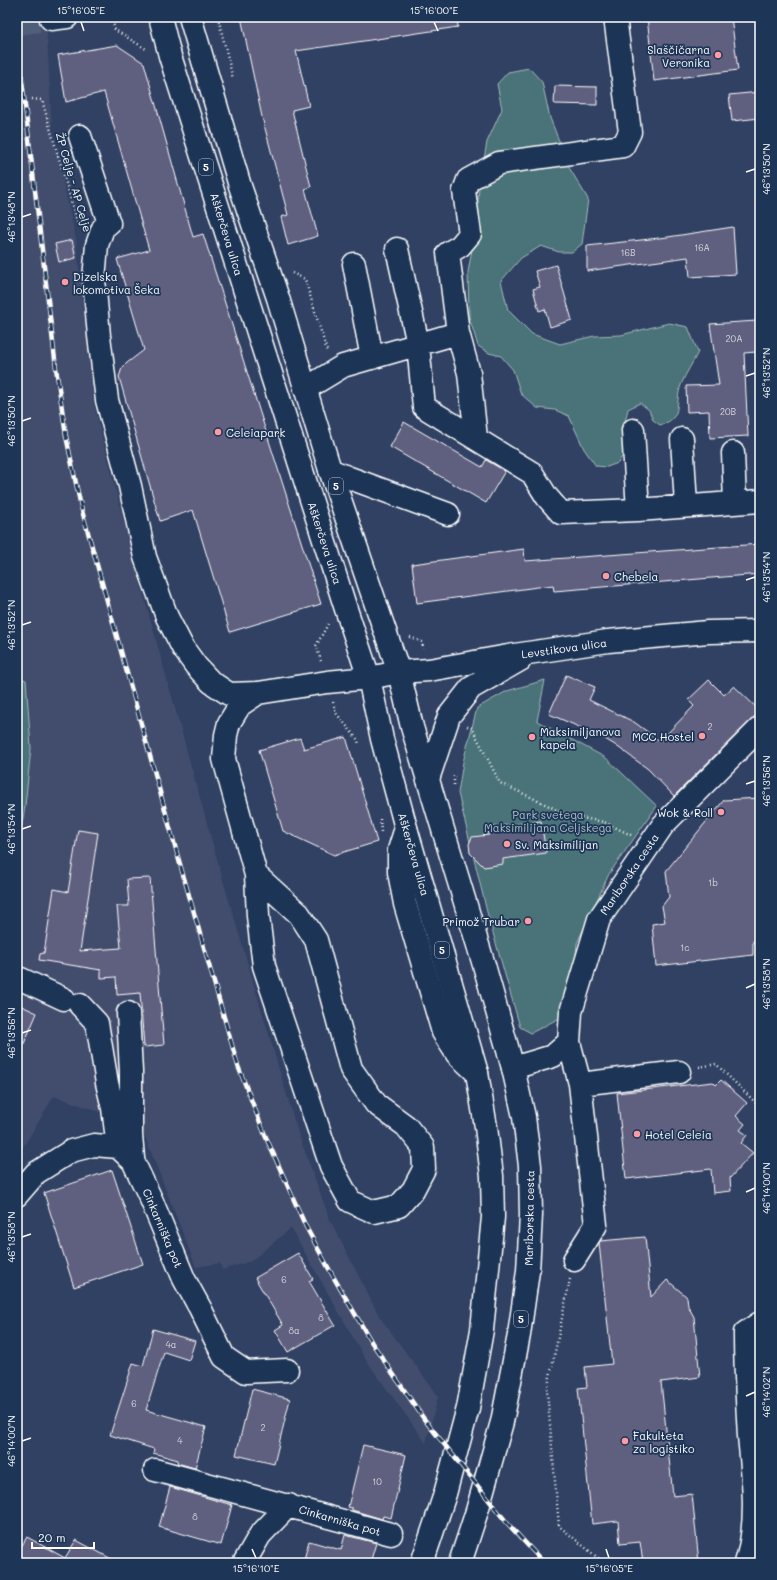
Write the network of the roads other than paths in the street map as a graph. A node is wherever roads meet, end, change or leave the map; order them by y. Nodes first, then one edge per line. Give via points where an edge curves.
1 (160, 17) edge
2 (190, 17) edge
3 (615, 17) edge
4 (80, 136) dead end
5 (397, 249) dead end
6 (354, 264) dead end
7 (458, 332) junction
8 (418, 344) junction
9 (372, 358) junction
10 (305, 388) junction
11 (634, 430) dead end
12 (476, 438) junction
13 (682, 439) dead end
14 (733, 453) dead end
15 (330, 470) junction
16 (760, 501) edge
17 (735, 502) junction
18 (686, 505) junction
19 (638, 510) junction
20 (448, 514) dead end
21 (760, 631) edge
22 (534, 652) junction
23 (399, 672) junction
24 (369, 678) junction
25 (258, 693) junction
26 (760, 728) edge
27 (428, 779) junction
28 (256, 875) junction
29 (21, 979) dead end
30 (128, 1013) dead end
31 (569, 1042) junction
32 (513, 1068) junction
33 (679, 1072) road end
34 (580, 1084) junction
35 (126, 1154) junction
36 (17, 1195) edge
37 (574, 1260) road end
38 (760, 1323) edge
39 (287, 1370) dead end
40 (155, 1470) dead end
41 (289, 1505) junction
42 (391, 1534) dead end
43 (244, 1563) edge
44 (422, 1563) edge
45 (460, 1563) edge
46 (746, 1563) edge

1 - 24 main road, Aškerčeva ulica / 5 via 172,63
2 - 10 main road, 5 via 240,186
3 - 7 main road via 630,132 627,139 623,146 499,163 468,180 464,190 470,234 460,246 448,253
4 - 25 main road, Levstikova ulica via 109,223 103,228 97,245 94,279 99,336 107,400 130,486 145,557 167,617 183,648 196,666 211,682 229,694
5 - 8 main road
6 - 9 main road
7 - 8 main road
7 - 12 main road via 468,373
8 - 9 main road
8 - 12 main road via 424,407
9 - 10 main road via 343,366
10 - 15 main road, 5
11 - 19 main road
12 - 19 main road via 532,473 546,497 561,513
13 - 18 main road
14 - 17 main road
15 - 20 main road
15 - 23 main road, 5
16 - 17 main road
17 - 18 main road
18 - 19 main road
21 - 22 main road, Levstikova ulica via 708,632
22 - 23 main road, Levstikova ulica via 429,670
22 - 27 main road via 471,688 448,716
23 - 24 main road, Levstikova ulica
23 - 27 main road, 5 via 412,728
24 - 25 main road, Levstikova ulica
24 - 44 main road, Aškerčeva ulica / 5 via 406,828 477,1073 492,1176 493,1217 482,1330 468,1408 443,1501
25 - 28 main road via 240,705 229,723 224,759
26 - 31 main road, Mariborska cesta via 663,825 599,919 571,1012
27 - 32 main road, 5
28 - 28 main road via 264,966 331,1166 350,1201 374,1212 399,1206 414,1190 424,1169 423,1147 406,1126 376,1104 351,1069 316,940 299,914
29 - 35 main road via 72,1002 97,1023 107,1083
30 - 35 main road via 131,1135
31 - 32 main road via 553,1056
31 - 34 main road, Mariborska cesta
32 - 45 main road, Mariborska cesta / 5 via 524,1118 530,1166 528,1271 502,1422
33 - 34 main road
34 - 37 main road, Mariborska cesta via 596,1225
35 - 36 main road via 94,1145 71,1151 36,1173
35 - 39 main road, Cinkarniška pot via 152,1199 184,1279 224,1357 246,1372
38 - 46 main road via 745,1333 746,1391 754,1501 754,1526
40 - 41 main road, Cinkarniška pot
41 - 42 main road, Cinkarniška pot
41 - 43 main road, Cinkarniška pot via 260,1535

